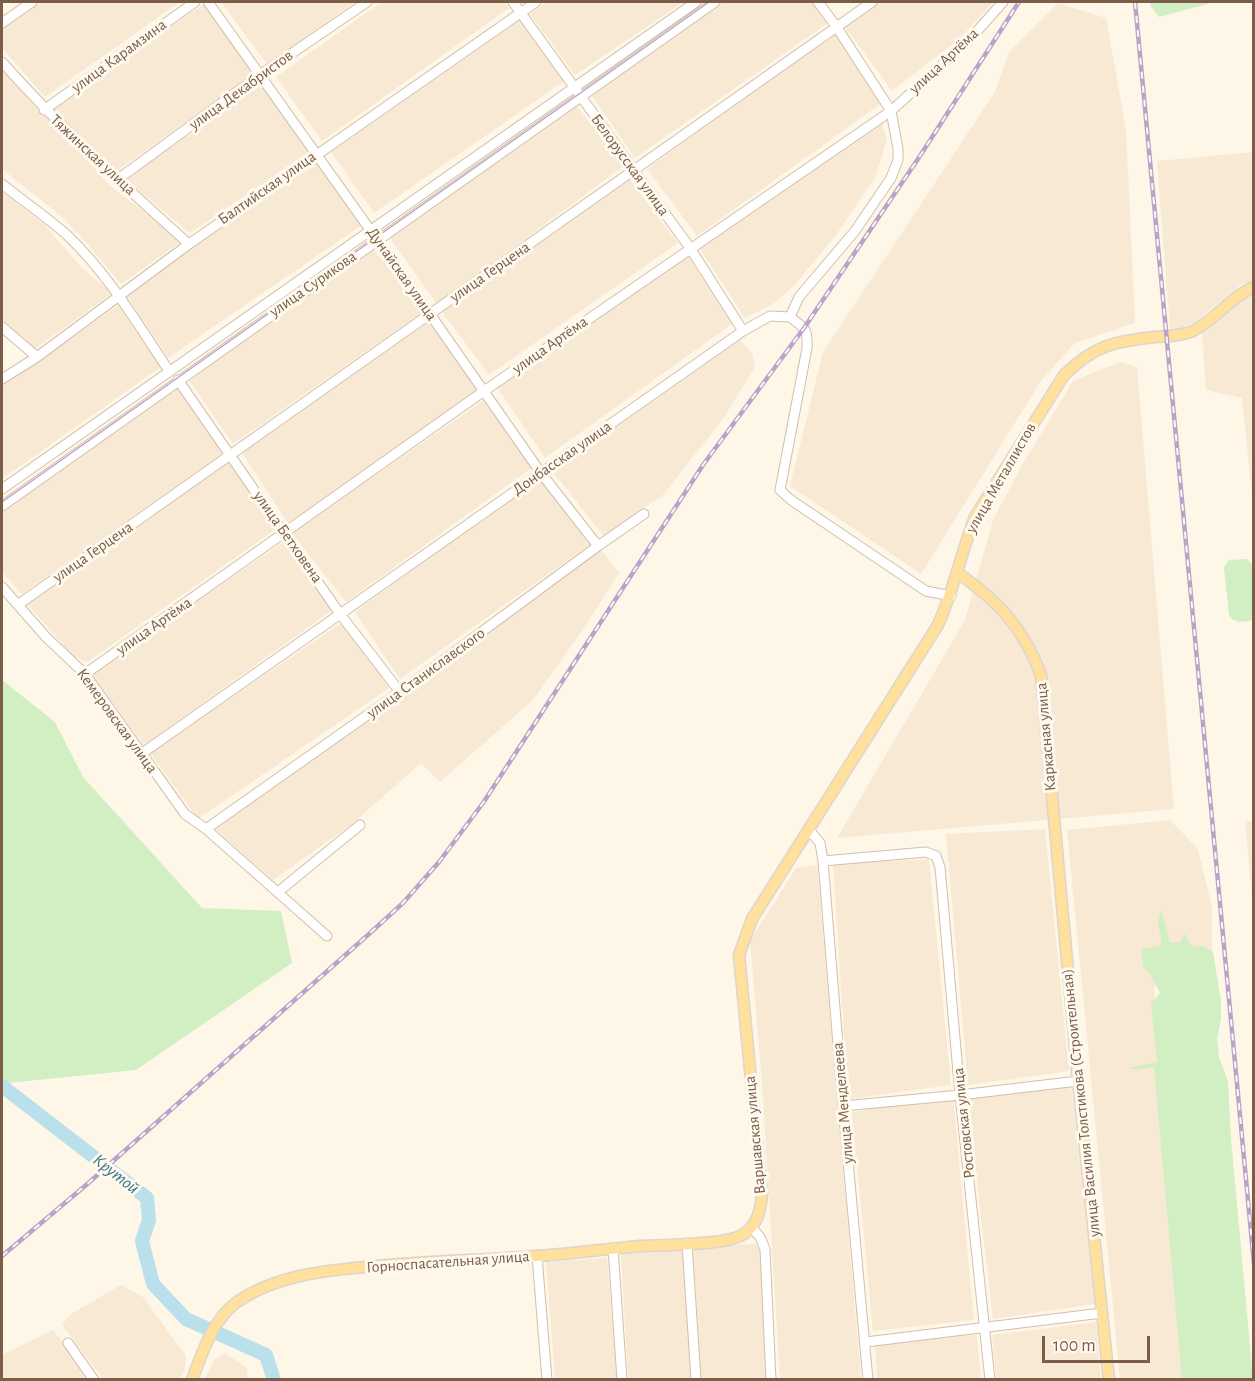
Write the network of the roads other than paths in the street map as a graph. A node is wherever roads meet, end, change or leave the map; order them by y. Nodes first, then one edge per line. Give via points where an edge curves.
1 (32, 2) edge
2 (195, 2) edge
3 (208, 2) edge
4 (367, 2) edge
5 (513, 2) edge
6 (536, 2) edge
7 (696, 2) edge
8 (715, 2) edge
9 (818, 2) edge
10 (872, 2) edge
11 (1003, 2) edge
12 (521, 13) junction
13 (2, 23) edge
14 (836, 26) junction
15 (2, 62) edge
16 (260, 75) junction
17 (575, 87) junction
18 (581, 96) junction
19 (44, 110) junction
20 (891, 111) junction
21 (316, 154) junction
22 (634, 171) junction
23 (117, 180) junction
24 (2, 184) edge
25 (370, 230) junction
26 (376, 240) junction
27 (189, 244) junction
28 (690, 248) junction
29 (1254, 287) edge
30 (119, 294) junction
31 (430, 314) junction
32 (790, 317) junction
33 (2, 327) edge
34 (743, 331) junction
35 (37, 357) junction
36 (169, 370) junction
37 (2, 380) edge
38 (178, 380) junction
39 (484, 391) junction
40 (231, 455) junction
41 (541, 473) junction
42 (2, 489) edge
43 (2, 506) edge
44 (644, 514) dead end
45 (283, 531) junction
46 (598, 546) junction
47 (958, 573) junction
48 (2, 587) edge
49 (951, 596) junction
50 (19, 604) junction
51 (340, 614) junction
52 (85, 674) junction
53 (400, 692) junction
54 (141, 754) junction
55 (360, 825) dead end
56 (1054, 825) joint
57 (206, 829) junction
58 (809, 830) junction
59 (823, 861) junction
60 (278, 892) junction
61 (327, 936) dead end
62 (739, 955) joint
63 (1078, 1081) junction
64 (960, 1095) junction
65 (843, 1106) junction
66 (751, 1227) junction
67 (687, 1243) junction
68 (613, 1248) junction
69 (537, 1256) junction
70 (1102, 1313) junction
71 (986, 1328) junction
72 (866, 1342) junction
73 (68, 1343) dead end
74 (94, 1380) edge
75 (192, 1380) edge
76 (547, 1380) edge
77 (622, 1380) edge
78 (696, 1380) edge
79 (771, 1380) edge
80 (868, 1380) edge
81 (990, 1380) edge
82 (1109, 1380) edge

1 - 13 street
2 - 19 street, улица Карамзина
3 - 16 street, Дунайская улица
4 - 16 street, улица Декабристов
5 - 12 street, Белорусская улица
6 - 12 street, Балтийская улица
7 - 17 street, улица Сурикова
8 - 18 street, улица Сурикова
9 - 14 street
10 - 14 street, улица Герцена
11 - 20 street, улица Артёма via 970,39
12 - 17 street, Белорусская улица
12 - 21 street, Балтийская улица
14 - 20 street
14 - 22 street, улица Герцена
15 - 19 street, Тяжинская улица
16 - 21 street, Дунайская улица
16 - 23 street, улица Декабристов
17 - 18 street, Белорусская улица
17 - 25 street, улица Сурикова
18 - 22 street, Белорусская улица
18 - 26 street, улица Сурикова
19 - 23 street, Тяжинская улица
20 - 28 street, улица Артёма
20 - 32 street via 898,160 891,178 855,231 799,297
21 - 25 street, Дунайская улица
21 - 27 street, Балтийская улица
22 - 28 street, Белорусская улица
22 - 31 street, улица Герцена
23 - 27 street, Тяжинская улица
24 - 30 street via 67,236
25 - 26 street, Дунайская улица
25 - 36 street, улица Сурикова
26 - 31 street, Дунайская улица
26 - 38 street, улица Сурикова
27 - 30 street, Балтийская улица
28 - 34 street, Белорусская улица
28 - 39 street, улица Артёма
29 - 47 main road, улица Металлистов via 1191,332 1122,341 1082,357 1064,375 975,517
30 - 35 street, Балтийская улица
30 - 36 street
31 - 39 street, Дунайская улица
31 - 40 street, улица Герцена
32 - 34 street, Донбасская улица via 770,315
32 - 49 street via 808,333 780,490 926,591
33 - 35 street
34 - 41 street, Донбасская улица
35 - 37 street, Балтийская улица
36 - 42 street, улица Сурикова
38 - 40 street, улица Бетховена
38 - 43 street, улица Сурикова
39 - 41 street, Дунайская улица
39 - 45 street, улица Артёма
40 - 45 street, улица Бетховена
40 - 50 street, улица Герцена
41 - 46 street, Дунайская улица
41 - 51 street, Донбасская улица
44 - 46 street, улица Станиславского
45 - 51 street, улица Бетховена
45 - 52 street, улица Артёма
46 - 53 street, улица Станиславского
47 - 49 main road, улица Металлистов
47 - 56 main road, Каркасная улица via 999,604 1020,631 1038,667 1044,695
48 - 50 street, Кемеровская улица
49 - 58 main road, улица Металлистов via 938,625
50 - 52 street, Кемеровская улица
51 - 53 street, улица Бетховена
51 - 54 street, Донбасская улица
52 - 54 street, Кемеровская улица
53 - 57 street, улица Станиславского
54 - 57 street, Кемеровская улица via 185,814
55 - 60 street
56 - 63 main road, улица Василия Толстикова (Строительная)
57 - 60 street, Кемеровская улица
58 - 59 street, улица Менделеева via 820,843
58 - 62 main road, улица Металлистов via 752,919
59 - 64 street, Ростовская улица via 926,852 936,856
59 - 65 street, улица Менделеева
60 - 61 street, Кемеровская улица
62 - 66 main road, Варшавская улица via 762,1194 758,1218
63 - 64 street
63 - 70 main road, улица Василия Толстикова (Строительная)
64 - 65 street
64 - 71 street, Ростовская улица
65 - 72 street, улица Менделеева
66 - 67 main road, Горноспасательная улица via 739,1237
66 - 79 street via 765,1249
67 - 68 main road, Горноспасательная улица
67 - 78 street
68 - 69 main road, Горноспасательная улица
68 - 77 street
69 - 75 main road, Горноспасательная улица via 333,1270 278,1282 238,1302 218,1322
69 - 76 street
70 - 71 street
70 - 82 main road, улица Василия Толстикова (Строительная)
71 - 72 street
71 - 81 street, Ростовская улица
72 - 80 street, улица Менделеева
73 - 74 street

